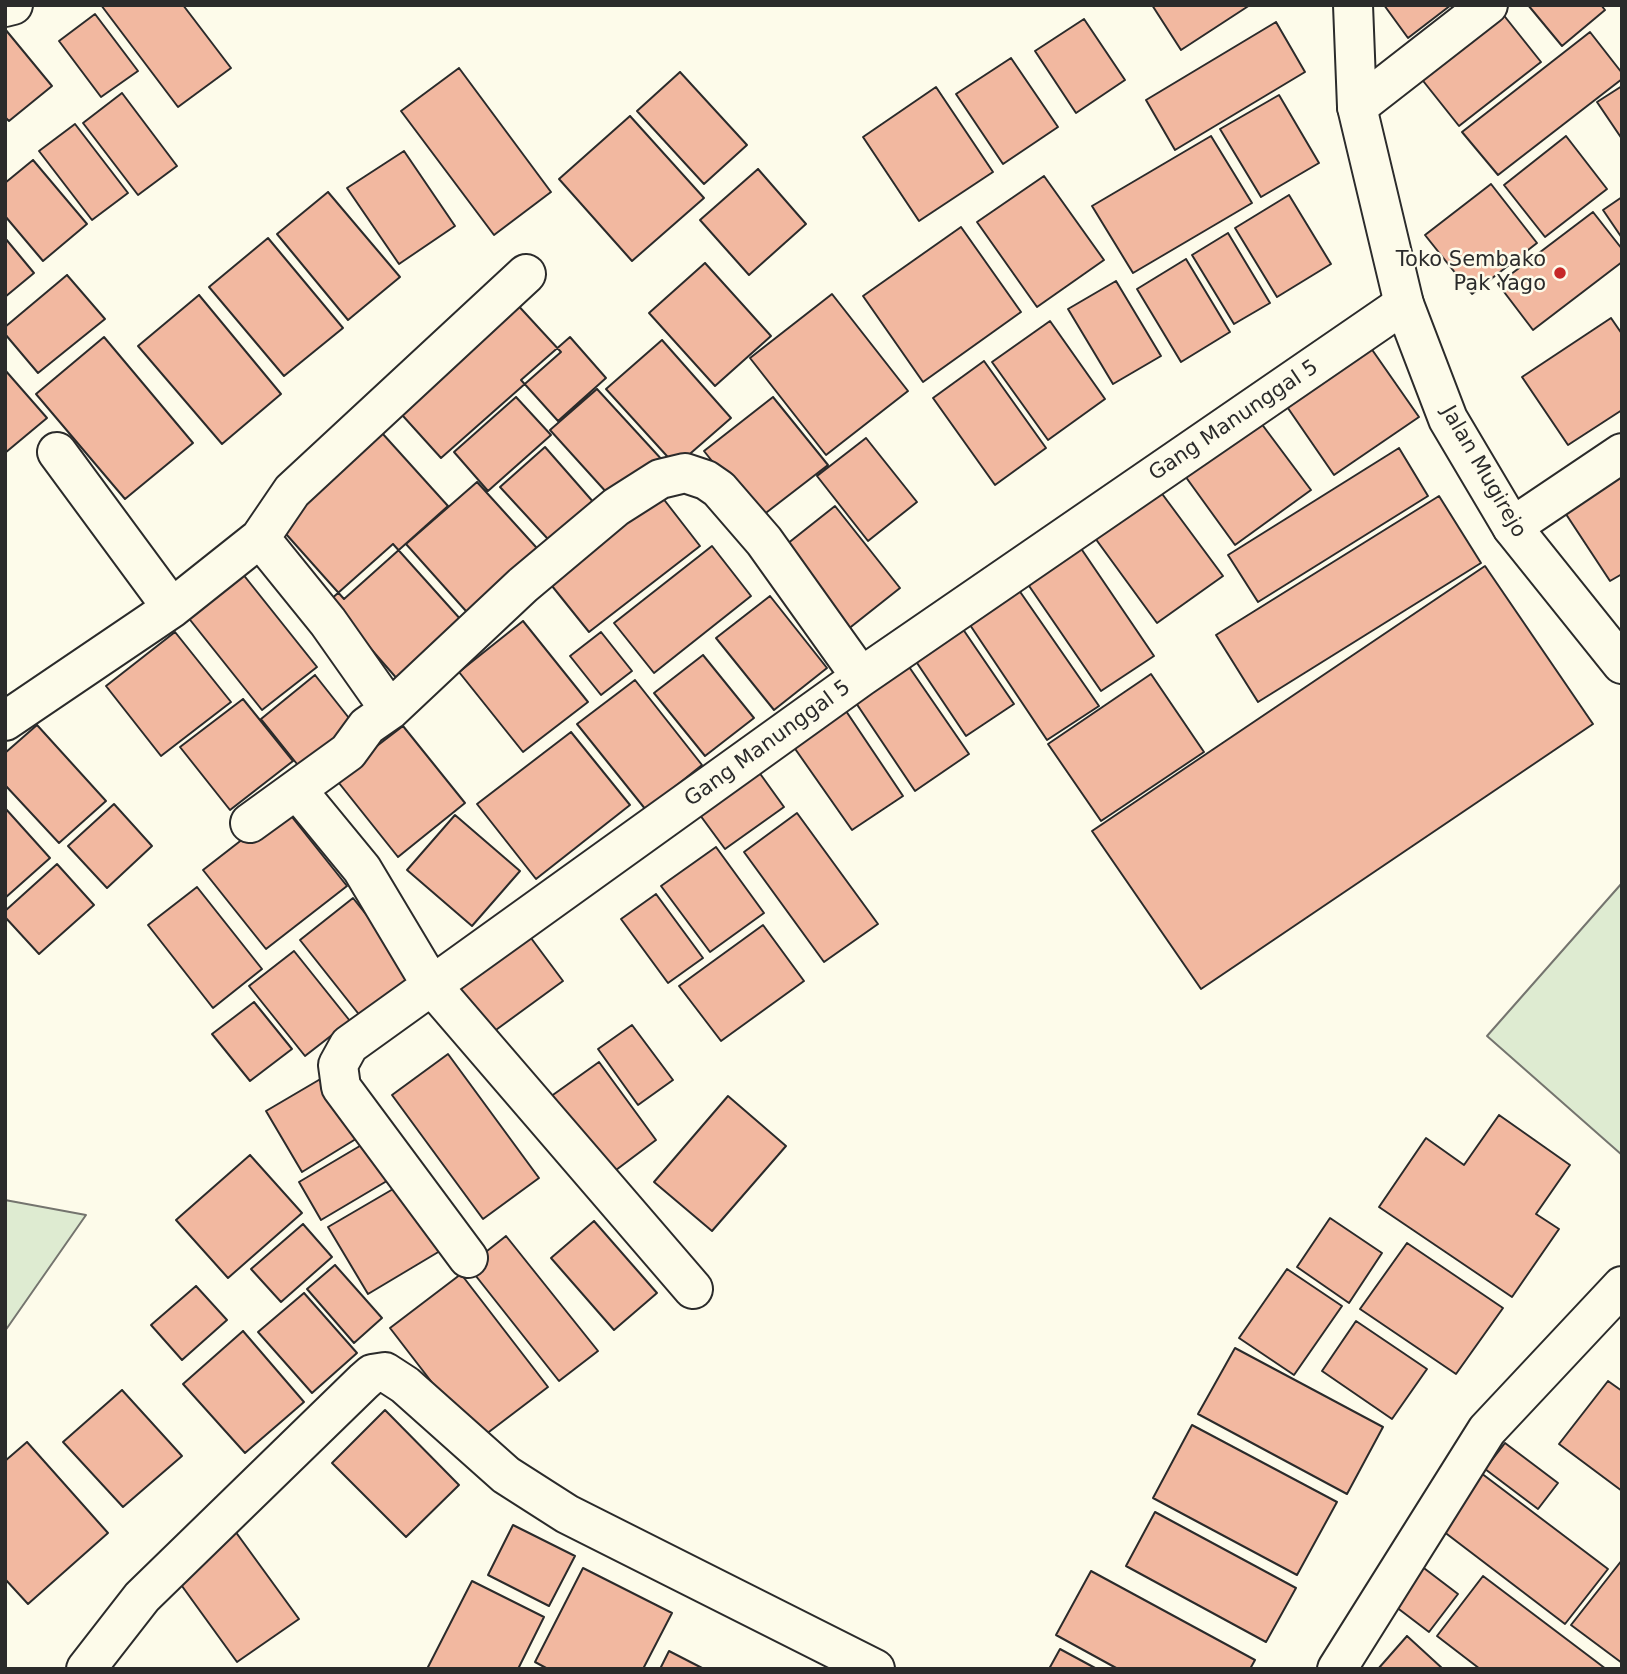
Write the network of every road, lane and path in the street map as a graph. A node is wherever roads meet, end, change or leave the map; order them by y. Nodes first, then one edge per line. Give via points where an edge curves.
1 (13, 5) edge
2 (1353, 5) edge
3 (1488, 5) edge
4 (5, 7) edge
5 (1357, 107) junction
6 (526, 274) dead end
7 (1404, 304) junction
8 (57, 453) dead end
9 (1622, 453) edge
10 (1512, 527) junction
11 (260, 538) junction
12 (172, 608) junction
13 (1622, 664) edge
14 (861, 677) junction
15 (390, 710) junction
16 (5, 721) edge
17 (297, 790) junction
18 (250, 823) dead end
19 (432, 986) junction
20 (468, 1258) dead end
21 (1622, 1286) edge
22 (693, 1289) dead end
23 (874, 1668) edge
24 (86, 1669) edge
25 (1337, 1669) edge

1 - 4 street
2 - 5 street, Jalan Mugirejo
3 - 5 street
5 - 7 street, Jalan Mugirejo
6 - 11 street via 292,491
7 - 10 street, Jalan Mugirejo via 1448,419
7 - 14 street, Gang Manunggal 5
8 - 12 street
9 - 10 street
10 - 13 street, Jalan Mugirejo
11 - 12 street
11 - 15 street
12 - 16 street
14 - 15 street via 764,541 719,489 685,473 660,478 615,507 513,594
14 - 19 street, Gang Manunggal 5
15 - 17 street via 367,726 348,752
17 - 18 street
17 - 19 street via 362,869
19 - 20 street, Gang Manunggal 5 via 349,1045 338,1065 341,1087
19 - 22 street
21 - 25 street via 1487,1430
23 - 24 street via 567,1514 506,1475 385,1372 364,1381 142,1597

